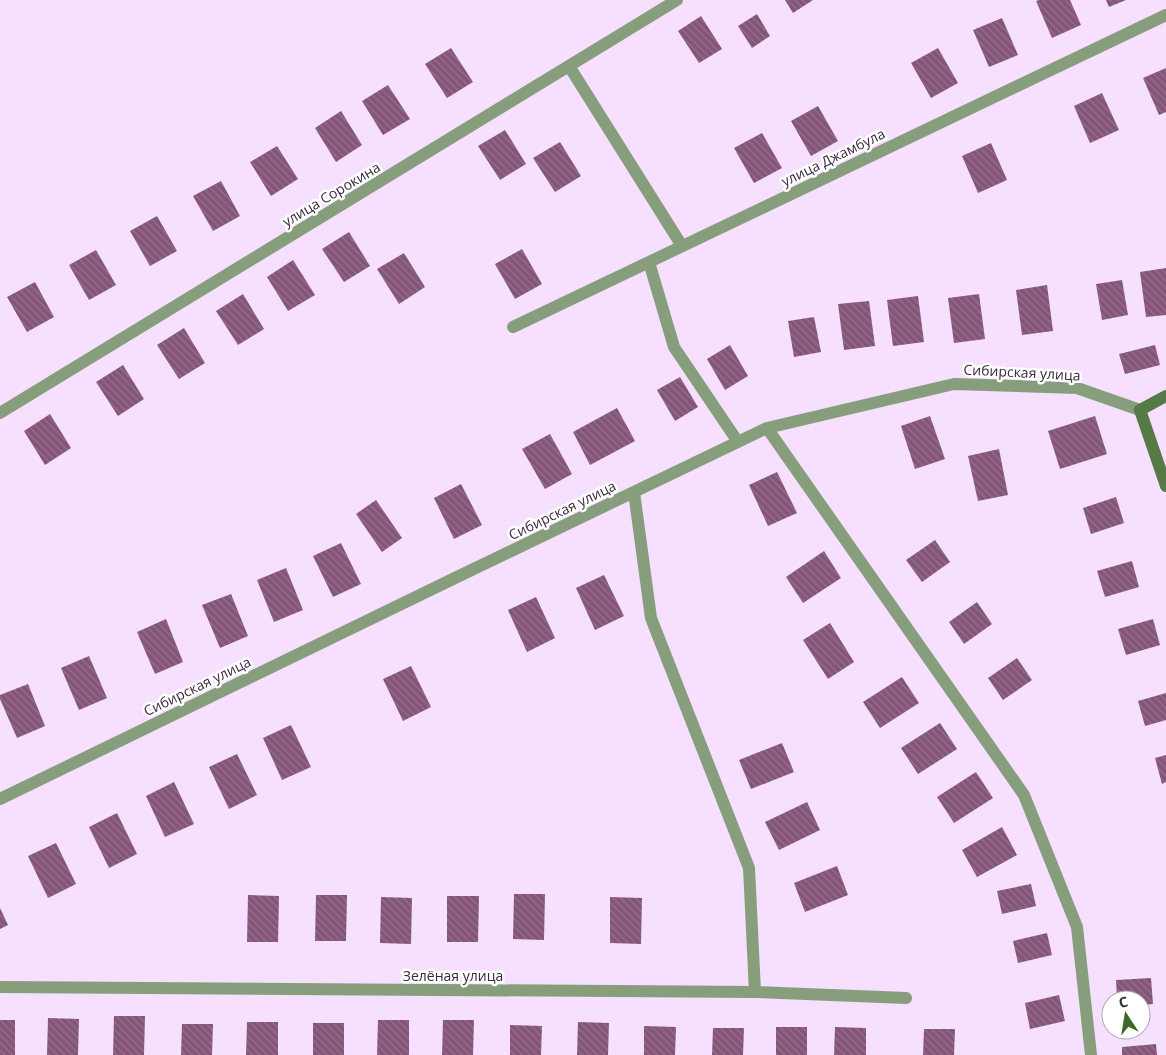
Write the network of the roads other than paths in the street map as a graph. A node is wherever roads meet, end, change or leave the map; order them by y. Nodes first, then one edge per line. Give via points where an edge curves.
1 (677, 0) edge
2 (1166, 15) edge
3 (569, 66) junction
4 (682, 246) junction
5 (649, 262) junction
6 (513, 327) dead end
7 (1166, 396) edge
8 (1140, 410) junction
9 (0, 413) edge
10 (766, 428) junction
11 (738, 442) junction
12 (1166, 486) edge
13 (634, 492) junction
14 (0, 799) edge
15 (0, 987) edge
16 (755, 992) junction
17 (906, 998) dead end
18 (1091, 1055) edge

1 - 3 street, улица Сорокина
2 - 4 street, улица Джамбула
3 - 4 street
3 - 9 street, улица Сорокина
4 - 5 street, улица Джамбула
5 - 6 street, улица Джамбула
5 - 11 street via 674,347
7 - 8 street
8 - 10 street, Сибирская улица via 1077,388 954,384
8 - 12 street
10 - 11 street, Сибирская улица
10 - 18 street via 1024,795 1077,927
11 - 13 street, Сибирская улица
13 - 14 street, Сибирская улица
13 - 16 street via 651,618 749,868
15 - 16 street, Зелёная улица
16 - 17 street, Зелёная улица

